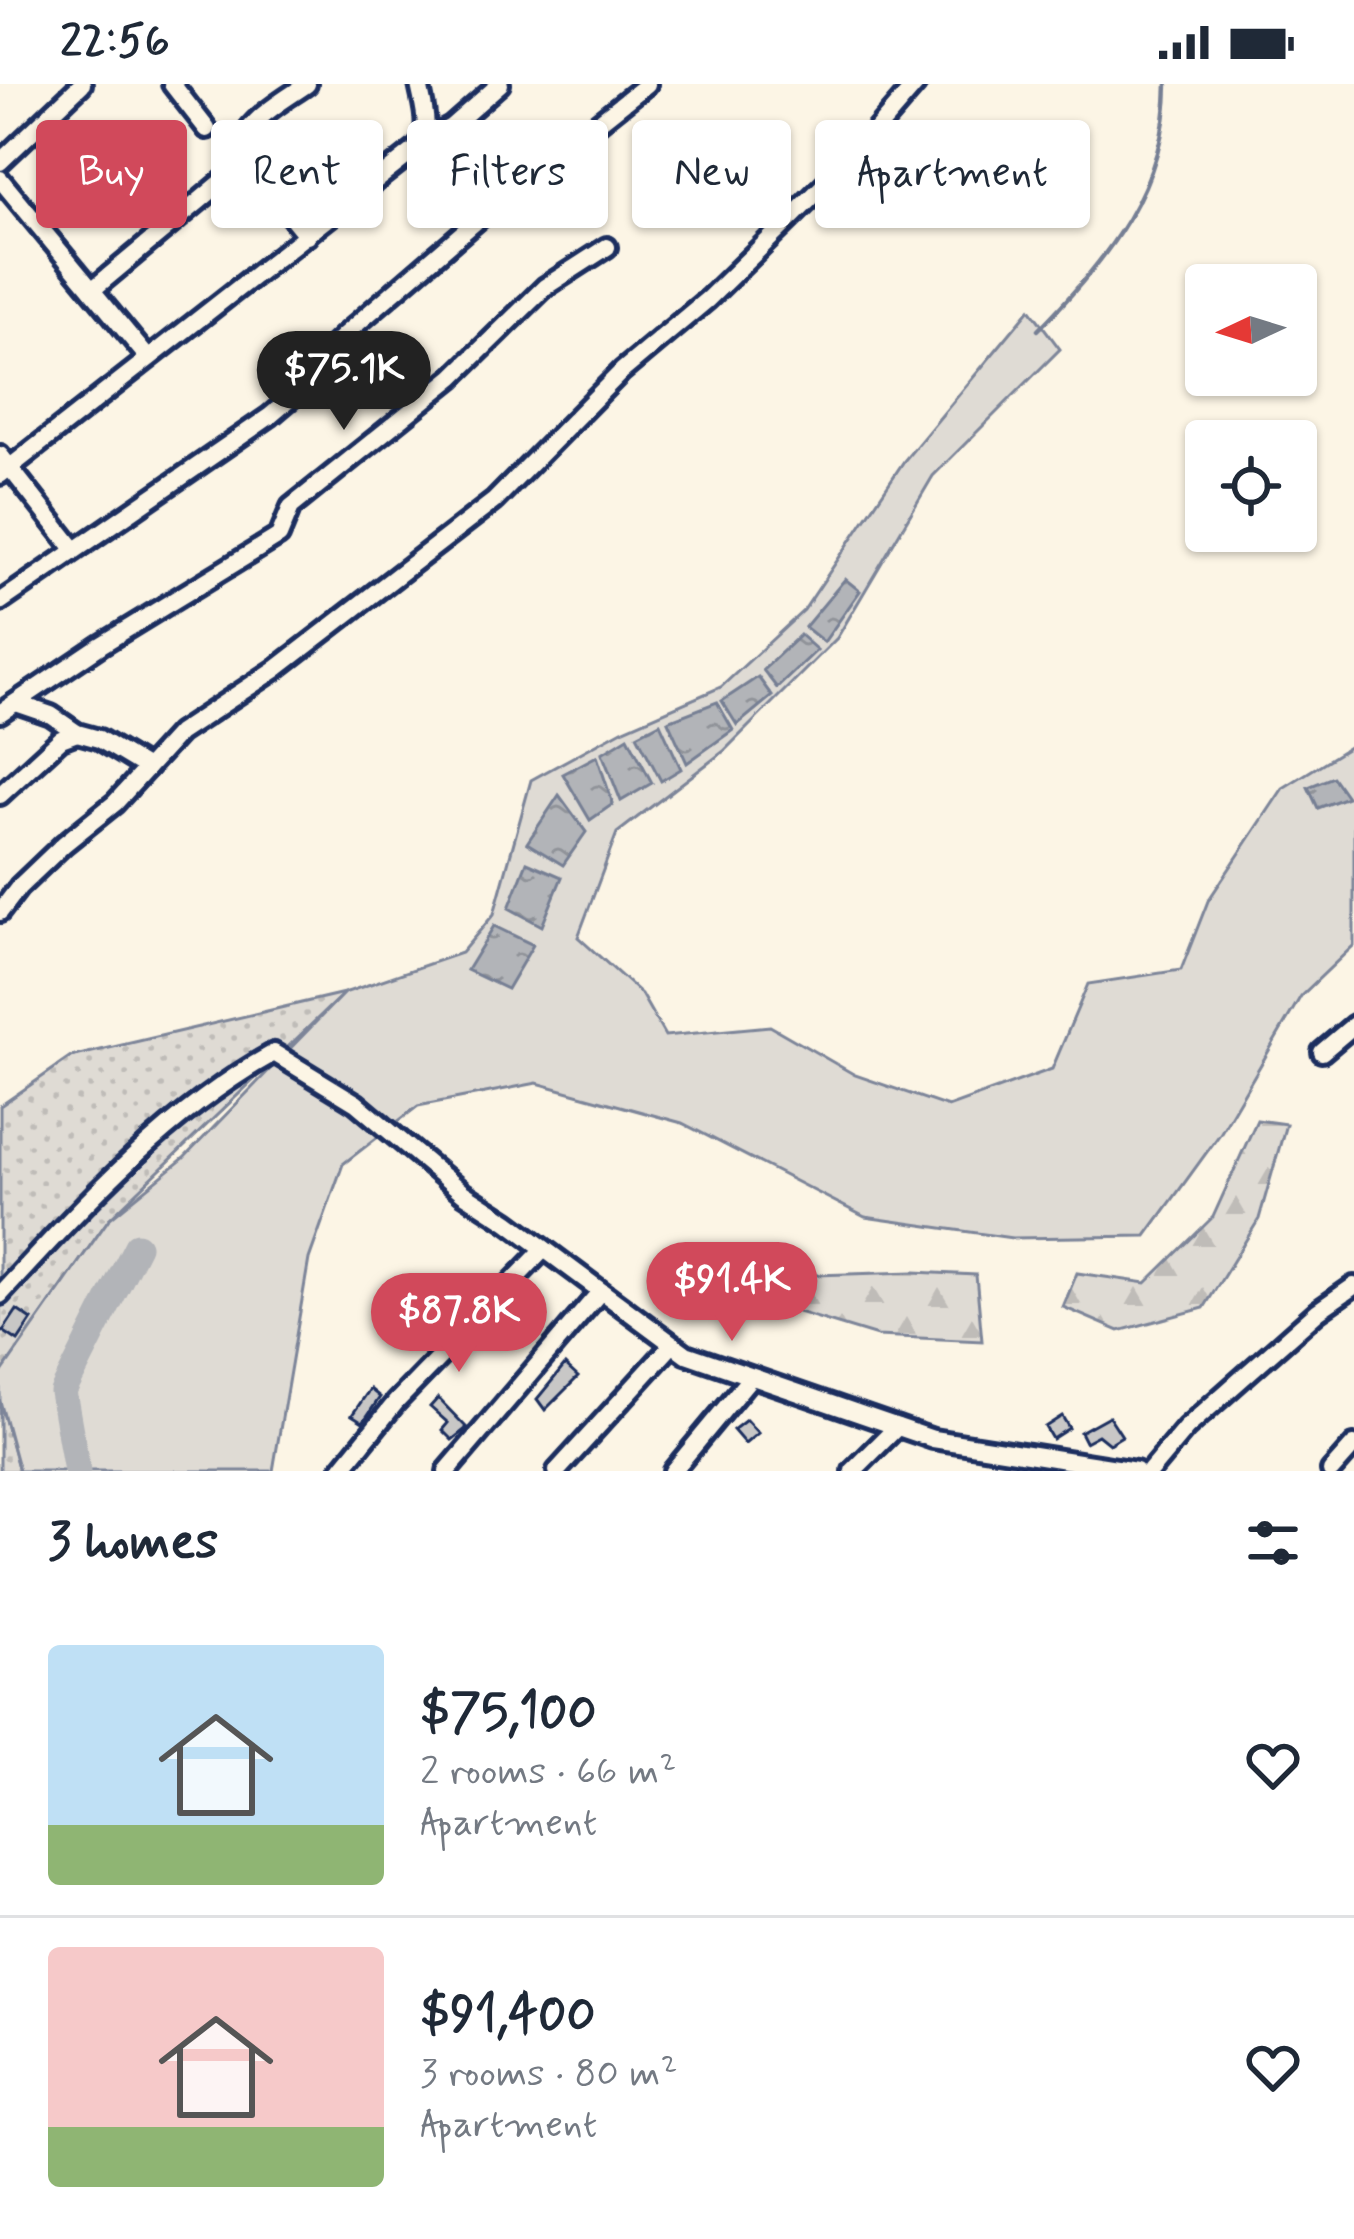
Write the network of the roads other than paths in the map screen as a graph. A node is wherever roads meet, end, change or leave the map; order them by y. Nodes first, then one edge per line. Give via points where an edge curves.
1 (82, 84) edge
2 (172, 84) edge
3 (308, 84) edge
4 (419, 84) edge
5 (500, 84) edge
6 (646, 84) edge
7 (916, 84) edge
8 (262, 120) edge
9 (425, 120) edge
10 (460, 120) edge
11 (207, 129) dead end
12 (407, 155) edge
13 (0, 162) edge
14 (0, 179) edge
15 (211, 191) edge
16 (300, 228) edge
17 (307, 236) junction
18 (607, 247) dead end
19 (92, 290) junction
20 (148, 358) junction
21 (4, 466) edge
22 (74, 549) junction
23 (0, 602) edge
24 (8, 708) edge
25 (76, 733) junction
26 (147, 768) junction
27 (0, 795) edge
28 (0, 912) edge
29 (1354, 1025) edge
30 (1322, 1052) dead end
31 (544, 1249) junction
32 (1354, 1286) edge
33 (600, 1292) junction
34 (0, 1295) edge
35 (672, 1345) junction
36 (751, 1377) junction
37 (897, 1427) junction
38 (1354, 1445) edge
39 (340, 1471) edge
40 (447, 1471) edge
41 (556, 1471) edge
42 (673, 1471) edge
43 (853, 1471) edge
44 (1136, 1471) edge
45 (1150, 1471) edge
46 (1331, 1471) edge

1 - 13 street
2 - 11 street
3 - 8 street
4 - 9 street
5 - 10 street
6 - 22 street via 344,335 270,416
7 - 26 street via 792,217 494,501 179,733
12 - 17 street
14 - 19 street
15 - 19 street
16 - 17 street
17 - 20 street
18 - 24 street via 545,287 453,377 291,507 279,536
19 - 20 street
20 - 21 street
21 - 22 street
22 - 23 street
24 - 25 street via 51,715
25 - 26 street
25 - 27 street
26 - 28 street
29 - 30 street
31 - 33 street
31 - 34 street via 356,1103 274,1053 227,1079 82,1204
31 - 39 street
32 - 45 street via 1186,1428
33 - 35 street
33 - 40 street
35 - 36 street
35 - 41 street
36 - 37 street
36 - 42 street
37 - 43 street
37 - 44 street via 995,1452
38 - 46 street

